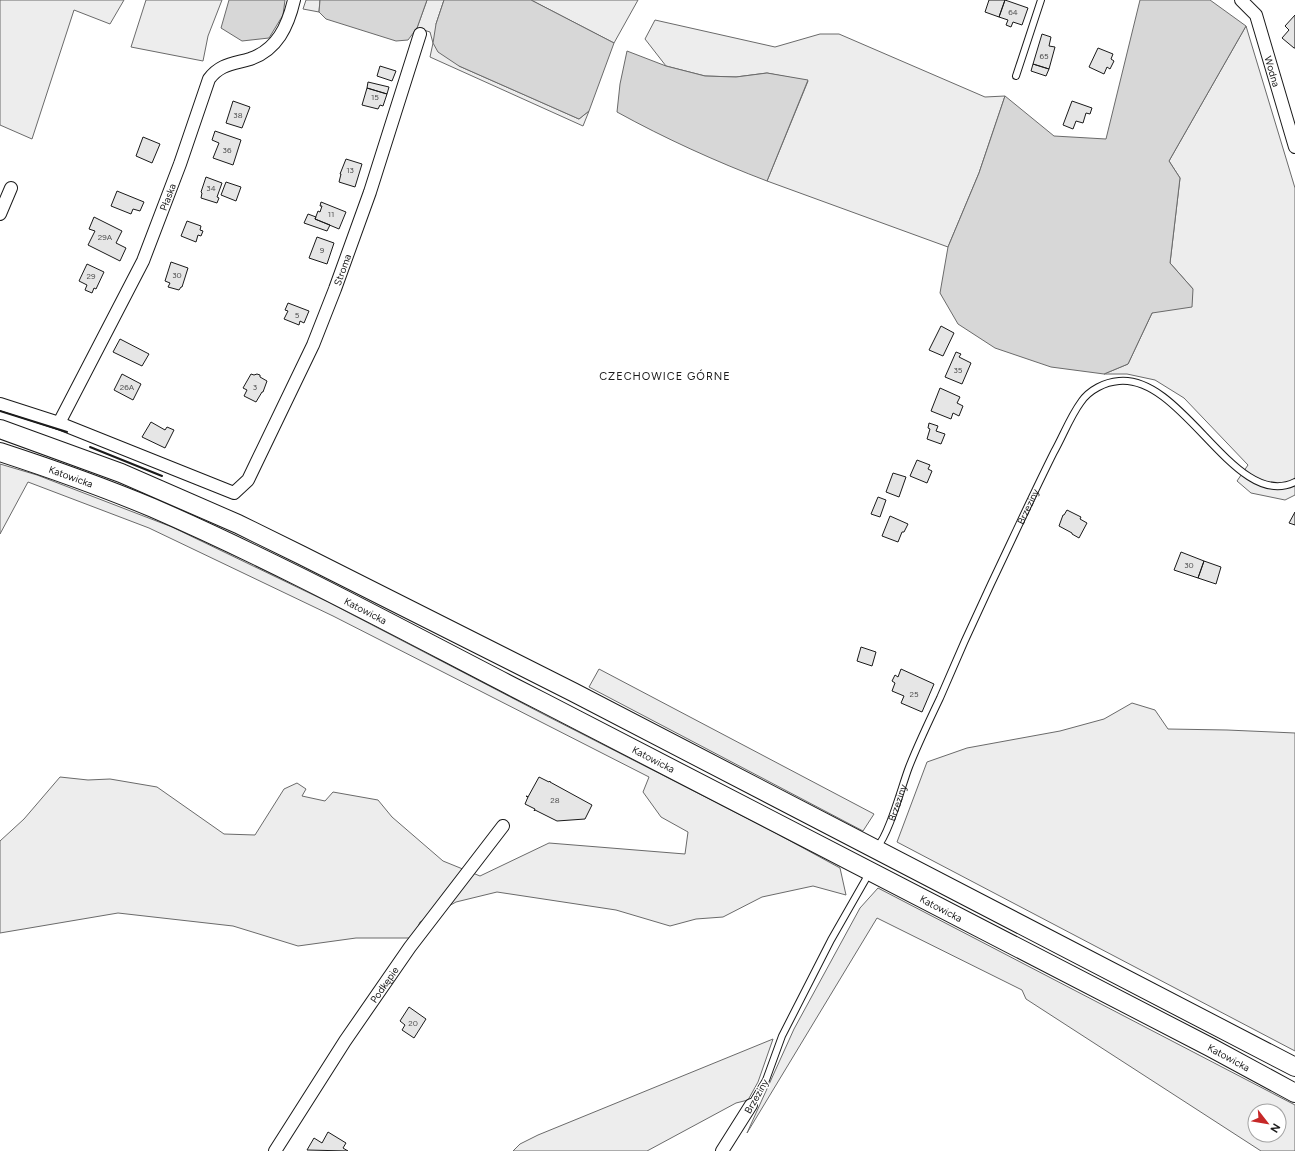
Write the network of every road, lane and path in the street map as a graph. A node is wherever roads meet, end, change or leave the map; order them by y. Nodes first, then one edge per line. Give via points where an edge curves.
1 (294, 0) edge
2 (1041, 0) edge
3 (1241, 0) edge
4 (420, 34) dead end
5 (1016, 76) dead end
6 (1295, 147) edge
7 (11, 188) dead end
8 (0, 214) edge
9 (0, 404) edge
10 (59, 423) junction
11 (0, 429) edge
12 (0, 452) edge
13 (1295, 482) edge
14 (503, 826) dead end
15 (873, 848) junction
16 (878, 874) junction
17 (1295, 1067) edge
18 (1295, 1093) edge
19 (751, 1105) joint
20 (275, 1151) edge
21 (722, 1151) edge

1 - 10 street, Płaska via 286,28 269,48 258,56 230,63 214,72 209,79 143,261
2 - 5 lane
3 - 6 street, Wodna via 1256,15
4 - 10 street, Stroma via 370,192 313,344 248,480 234,493
7 - 8 street
9 - 10 street
11 - 15 main road, Katowicka via 120,473 238,524 573,692
12 - 16 main road, Katowicka via 121,495 247,551
13 - 15 lane, Brzeziny via 1283,487 1267,486 1250,477 1220,452 1184,414 1163,396 1143,384 1120,381 1105,384 1092,391 1081,401 1035,491 909,767 884,836 880,844
14 - 20 street, Podkępie via 410,947 345,1041
15 - 17 main road, Katowicka
16 - 18 main road, Katowicka
16 - 19 lane, Brzeziny via 867,877 830,940 782,1036 766,1080
19 - 21 street, Brzeziny

